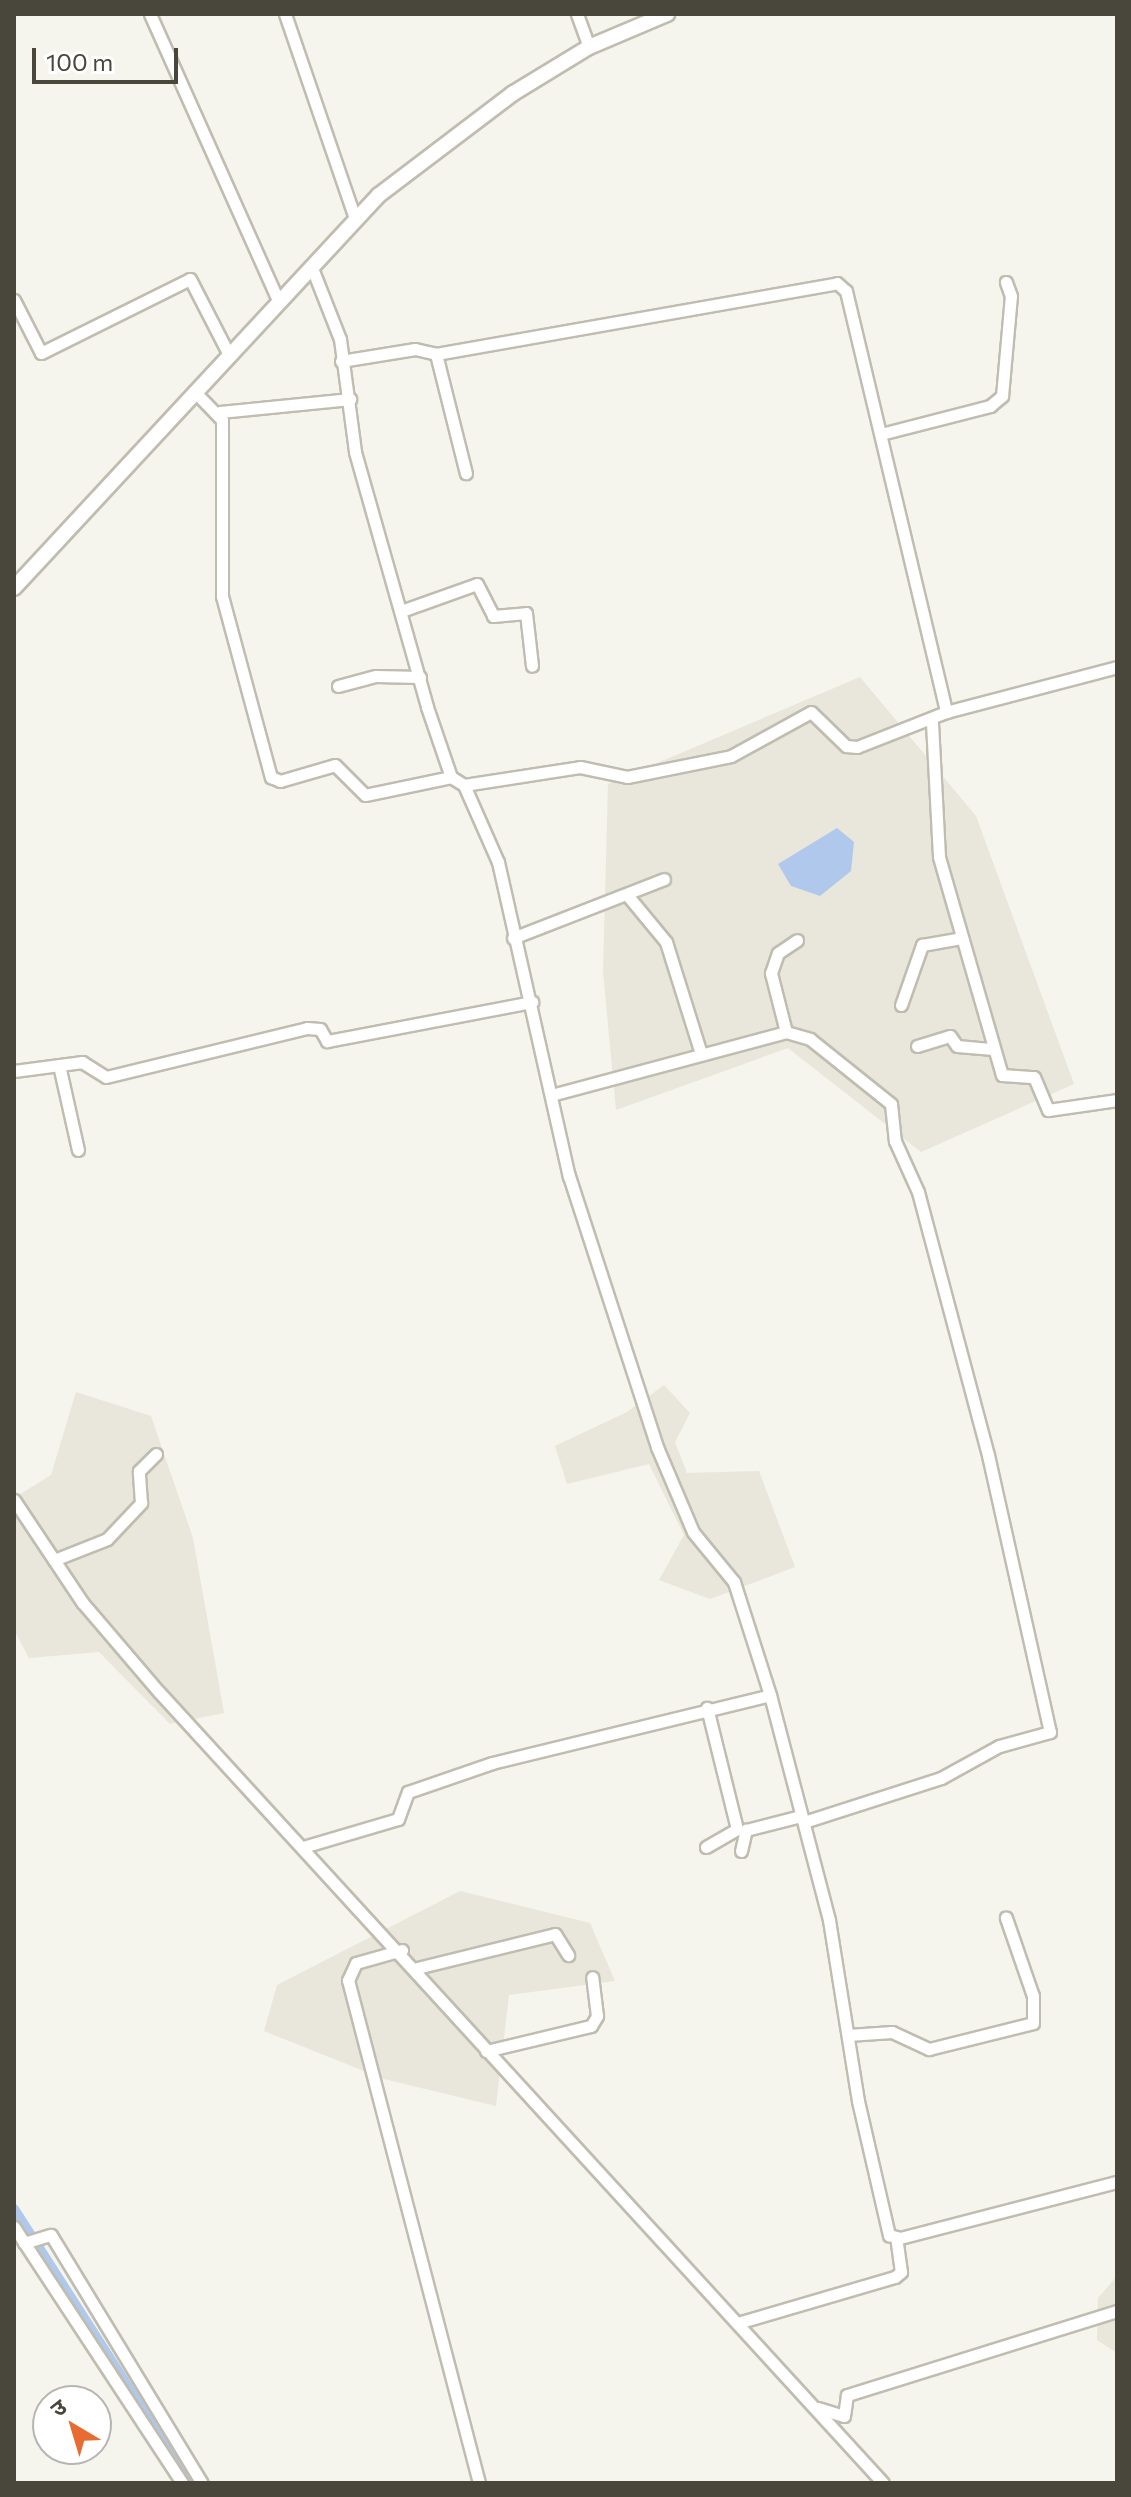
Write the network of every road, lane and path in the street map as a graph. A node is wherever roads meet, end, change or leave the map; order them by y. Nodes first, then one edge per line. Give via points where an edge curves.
1 (150, 14) edge
2 (285, 14) edge
3 (577, 14) edge
4 (667, 14) edge
5 (589, 47) junction
6 (355, 219) junction
7 (312, 268) junction
8 (1006, 282) dead end
9 (14, 300) edge
10 (279, 303) junction
11 (436, 354) junction
12 (229, 355) junction
13 (341, 361) junction
14 (194, 391) junction
15 (350, 399) junction
16 (220, 412) junction
17 (881, 434) junction
18 (466, 473) dead end
19 (14, 588) edge
20 (404, 610) junction
21 (532, 666) dead end
22 (1117, 667) edge
23 (420, 677) junction
24 (338, 686) dead end
25 (946, 712) junction
26 (932, 723) junction
27 (451, 777) junction
28 (464, 785) junction
29 (664, 879) dead end
30 (628, 896) junction
31 (513, 938) junction
32 (962, 938) junction
33 (797, 940) dead end
34 (532, 1002) junction
35 (901, 1005) dead end
36 (786, 1032) junction
37 (917, 1046) dead end
38 (993, 1049) junction
39 (701, 1054) junction
40 (59, 1065) junction
41 (14, 1071) edge
42 (555, 1094) junction
43 (1117, 1100) edge
44 (78, 1150) dead end
45 (156, 1454) dead end
46 (14, 1500) edge
47 (54, 1560) junction
48 (770, 1695) junction
49 (707, 1708) junction
50 (803, 1819) junction
51 (303, 1847) junction
52 (706, 1847) dead end
53 (741, 1851) dead end
54 (1006, 1918) dead end
55 (402, 1950) junction
56 (568, 1955) dead end
57 (417, 1968) junction
58 (592, 1977) dead end
59 (848, 2035) junction
60 (486, 2051) junction
61 (1117, 2182) edge
62 (14, 2227) edge
63 (33, 2238) junction
64 (896, 2238) junction
65 (1117, 2311) edge
66 (741, 2322) junction
67 (818, 2408) junction
68 (878, 2482) edge
69 (182, 2483) edge
70 (202, 2483) edge
71 (479, 2483) edge

1 - 10 street
2 - 6 street
3 - 5 street
4 - 5 street
5 - 6 street via 465,125
6 - 7 street
7 - 10 street
7 - 13 street via 340,339
8 - 17 street via 1009,358 1002,396 990,406
9 - 12 street via 41,353 190,279
10 - 12 street
11 - 13 street via 415,349
11 - 17 street via 837,283 846,291
11 - 18 street
12 - 14 street
13 - 15 street
14 - 16 street
14 - 19 street
15 - 16 street
15 - 20 street via 355,452
16 - 27 street via 222,596 271,777 280,781 335,765 353,792 365,795
17 - 25 street
20 - 21 street via 477,584 493,616 526,613
20 - 23 street
22 - 25 street
23 - 24 street via 376,676
23 - 27 street
25 - 26 street
26 - 28 street via 850,748 811,712 731,756 627,777 580,767
26 - 32 street via 939,857
27 - 28 street
28 - 31 street via 498,862
29 - 30 street
30 - 31 street
30 - 39 street via 666,942
31 - 34 street
32 - 35 street via 922,945
32 - 38 street
33 - 36 street via 778,953 771,973
34 - 40 street via 327,1041 320,1029 307,1028 106,1077 82,1062
34 - 42 street
36 - 39 street
36 - 50 street via 810,1039 891,1104 895,1141 918,1192 988,1455 1050,1732 999,1746 941,1778
37 - 38 street via 950,1036 957,1046
38 - 43 street via 1005,1079 1035,1078 1048,1110
39 - 42 street
40 - 41 street
40 - 44 street
42 - 48 street via 569,1176 657,1447 693,1532 734,1582
45 - 47 street via 139,1471 141,1503 107,1539
46 - 47 street
47 - 51 street via 159,1692
48 - 49 street
48 - 50 street
49 - 51 street via 410,1791 401,1818
49 - 52 street via 737,1829
50 - 53 street via 746,1830
50 - 59 street
51 - 55 street
54 - 59 street via 1033,1996 1033,2023 929,2049 892,2032
55 - 57 street
55 - 71 street via 356,1963 348,1980
56 - 57 street via 555,1934
57 - 60 street
58 - 60 street via 597,2016 591,2026
59 - 64 street via 868,2146
60 - 66 street
61 - 64 street
62 - 63 street
63 - 69 street
63 - 70 street via 87,2288
64 - 66 street via 901,2272 895,2277
65 - 67 street via 847,2395 844,2416
66 - 67 street
67 - 68 street

